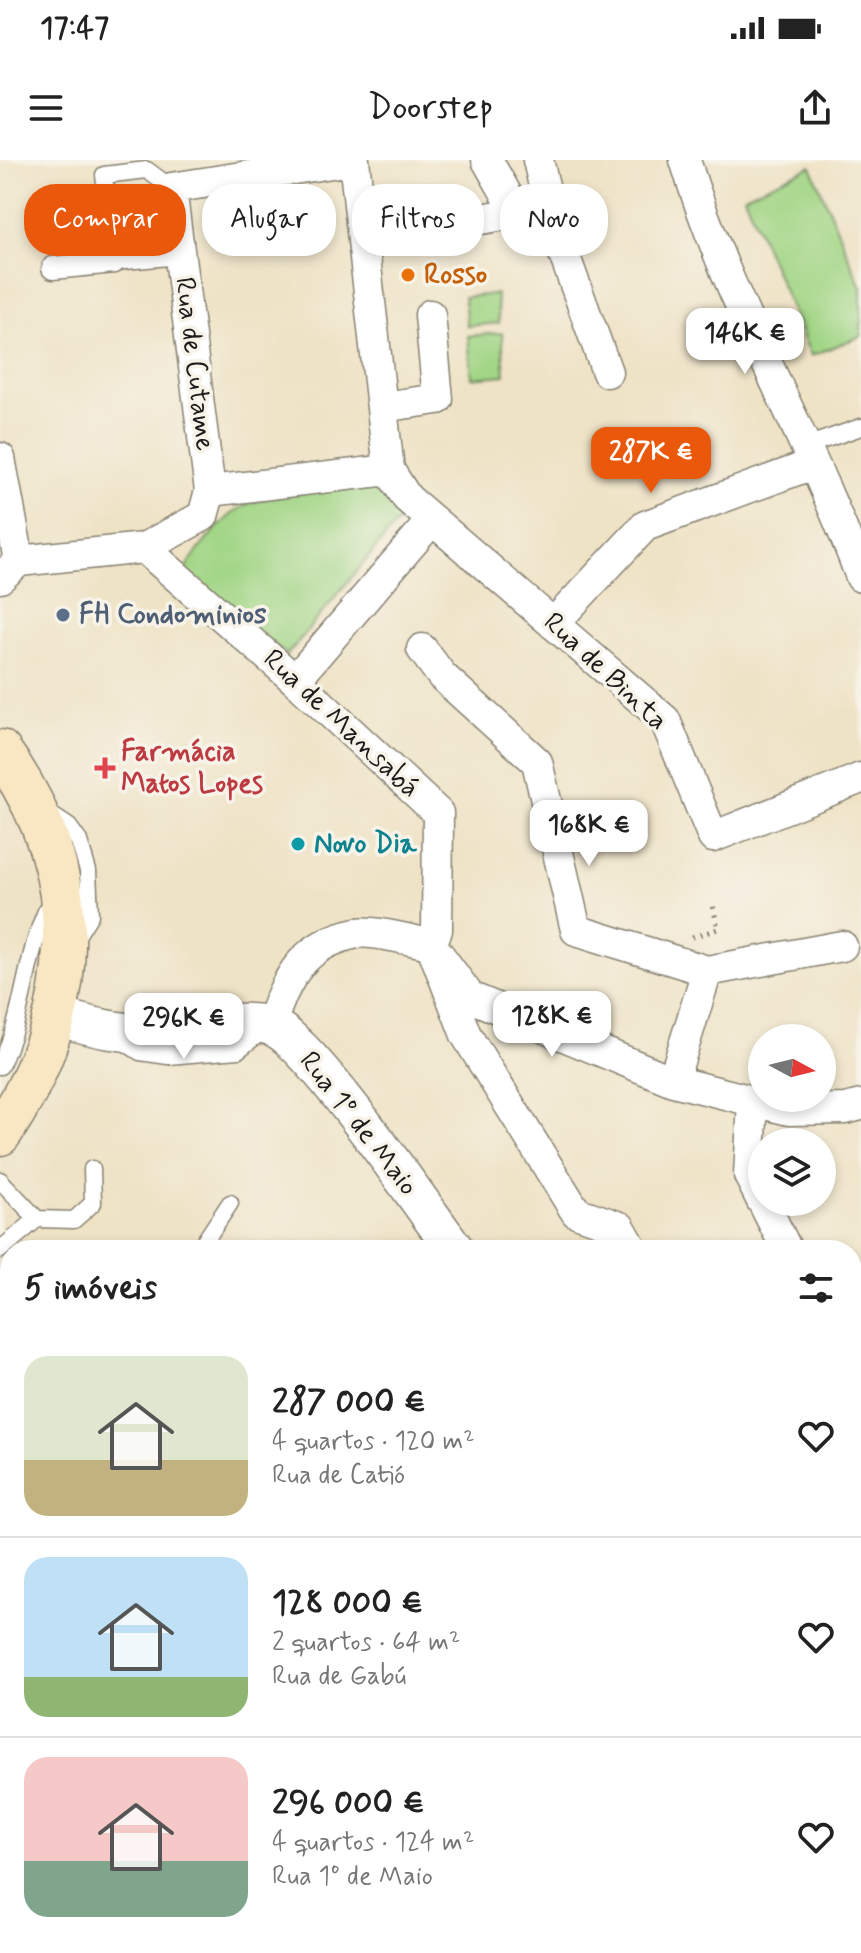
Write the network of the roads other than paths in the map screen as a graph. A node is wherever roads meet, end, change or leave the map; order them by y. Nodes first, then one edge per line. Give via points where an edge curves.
1 (352, 160) edge
2 (487, 160) edge
3 (538, 160) edge
4 (685, 160) edge
5 (105, 184) edge
6 (166, 184) edge
7 (501, 184) edge
8 (544, 184) edge
9 (186, 186) edge
10 (113, 256) edge
11 (180, 256) joint
12 (565, 256) edge
13 (114, 262) junction
14 (53, 268) dead end
15 (430, 315) dead end
16 (607, 372) dead end
17 (382, 407) junction
18 (861, 427) edge
19 (810, 455) junction
20 (0, 458) edge
21 (389, 470) junction
22 (206, 504) junction
23 (432, 520) junction
24 (144, 548) junction
25 (9, 570) edge
26 (861, 577) edge
27 (553, 624) junction
28 (422, 649) dead end
29 (295, 680) junction
30 (0, 751) edge
31 (861, 778) edge
32 (33, 803) junction
33 (60, 885) junction
34 (431, 944) junction
35 (842, 946) dead end
36 (64, 957) junction
37 (707, 971) junction
38 (56, 1016) junction
39 (270, 1026) junction
40 (0, 1066) edge
41 (673, 1081) junction
42 (748, 1100) edge
43 (861, 1105) edge
44 (836, 1109) edge
45 (0, 1134) edge
46 (92, 1169) dead end
47 (0, 1180) edge
48 (230, 1203) dead end
49 (770, 1216) edge
50 (37, 1219) junction
51 (12, 1240) edge
52 (206, 1240) edge
53 (447, 1240) edge
54 (627, 1240) edge
55 (782, 1240) edge

1 - 9 street
1 - 17 street, Rua de Binta
2 - 7 street
3 - 8 street
4 - 19 street via 744,312
5 - 6 lane via 104,175 147,170
10 - 13 lane
11 - 13 lane
11 - 22 street, Rua de Cutame
12 - 16 street
13 - 14 street
15 - 17 street via 438,399
17 - 21 street, Rua de Binta
18 - 19 lane
19 - 26 street
19 - 27 street via 645,526
20 - 25 street
21 - 22 street
21 - 23 street, Rua de Binta via 407,498
22 - 24 street
23 - 27 street, Rua de Binta
23 - 29 street
24 - 25 street
24 - 29 street, Rua de Mansabá
27 - 31 street, Rua de Binta via 665,720 713,837
28 - 37 street via 442,676 537,762 576,930
29 - 34 street, Rua de Mansabá via 438,813 437,930
30 - 32 main road
32 - 33 main road
32 - 36 lane via 69,827 88,871 90,915
33 - 36 main road
33 - 40 lane via 37,927 18,1021
34 - 39 street via 359,933 307,953 286,983
34 - 41 street via 470,997
34 - 54 street via 466,1035 576,1212 620,1227
35 - 37 street
36 - 38 main road
37 - 41 street
38 - 39 street via 134,1033
38 - 45 main road via 36,1070
39 - 53 street, Rua 1º de Maio via 308,1056
41 - 42 street
43 - 44 street
46 - 50 lane via 93,1203 74,1220
47 - 50 lane
48 - 52 lane
49 - 55 street
50 - 51 lane

